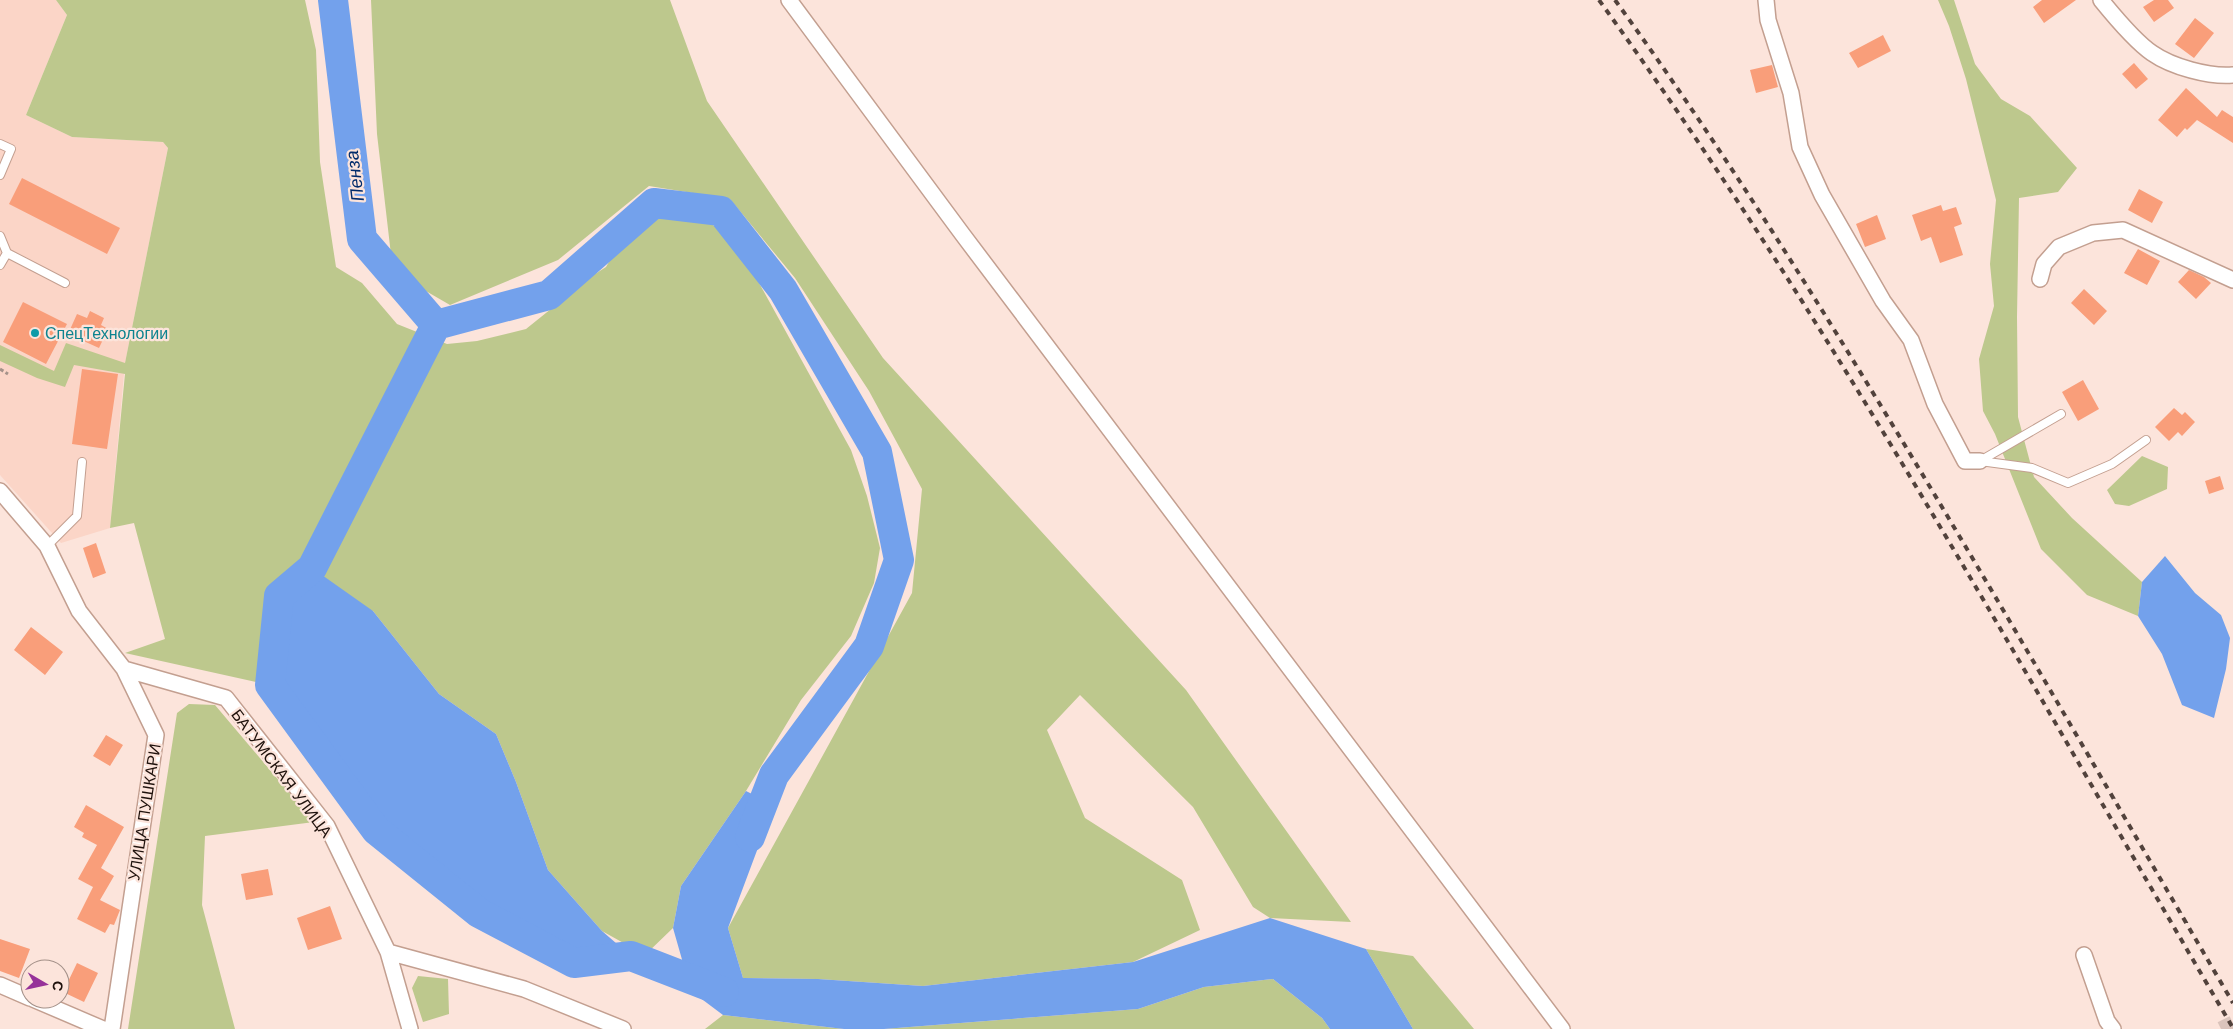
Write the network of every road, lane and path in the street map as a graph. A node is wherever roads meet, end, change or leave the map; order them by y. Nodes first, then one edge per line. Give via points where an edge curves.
1 (789, 0) edge
2 (1766, 0) edge
3 (2101, 0) edge
4 (2233, 75) edge
5 (0, 144) edge
6 (0, 175) edge
7 (0, 236) edge
8 (7, 253) junction
9 (0, 265) edge
10 (2040, 279) dead end
11 (2233, 280) edge
12 (66, 283) dead end
13 (0, 370) edge
14 (8, 374) dead end
15 (2060, 414) dead end
16 (2146, 440) dead end
17 (1980, 461) junction
18 (82, 462) dead end
19 (0, 491) edge
20 (48, 546) junction
21 (124, 669) junction
22 (388, 952) junction
23 (2084, 955) dead end
24 (0, 985) edge
25 (20, 993) edge
26 (58, 1009) edge
27 (104, 1029) edge
28 (112, 1029) edge
29 (410, 1029) edge
30 (622, 1029) edge
31 (1562, 1029) edge
32 (2113, 1029) edge

1 - 31 street
2 - 17 street via 1768,20 1791,93 1800,147 1822,195 1883,302 1911,340 1936,404 1965,462
3 - 4 street via 2152,53 2192,71
5 - 6 lane via 11,149
7 - 8 lane
8 - 9 lane
8 - 12 lane
10 - 11 street via 2044,264 2059,247 2093,233 2123,230
13 - 14 path
15 - 17 lane
16 - 17 lane via 2112,464 2068,483 2032,468
18 - 20 lane via 77,516
19 - 20 street, УЛИЦА ПУШКАРИ
20 - 21 street, УЛИЦА ПУШКАРИ via 79,611
21 - 22 street, БАТУМСКАЯ УЛИЦА via 226,698 327,826
21 - 28 street, УЛИЦА ПУШКАРИ via 156,735
22 - 29 street, БАТУМСКАЯ УЛИЦА
22 - 30 street via 524,989
23 - 32 street via 2107,1021
24 - 25 street
26 - 27 street

